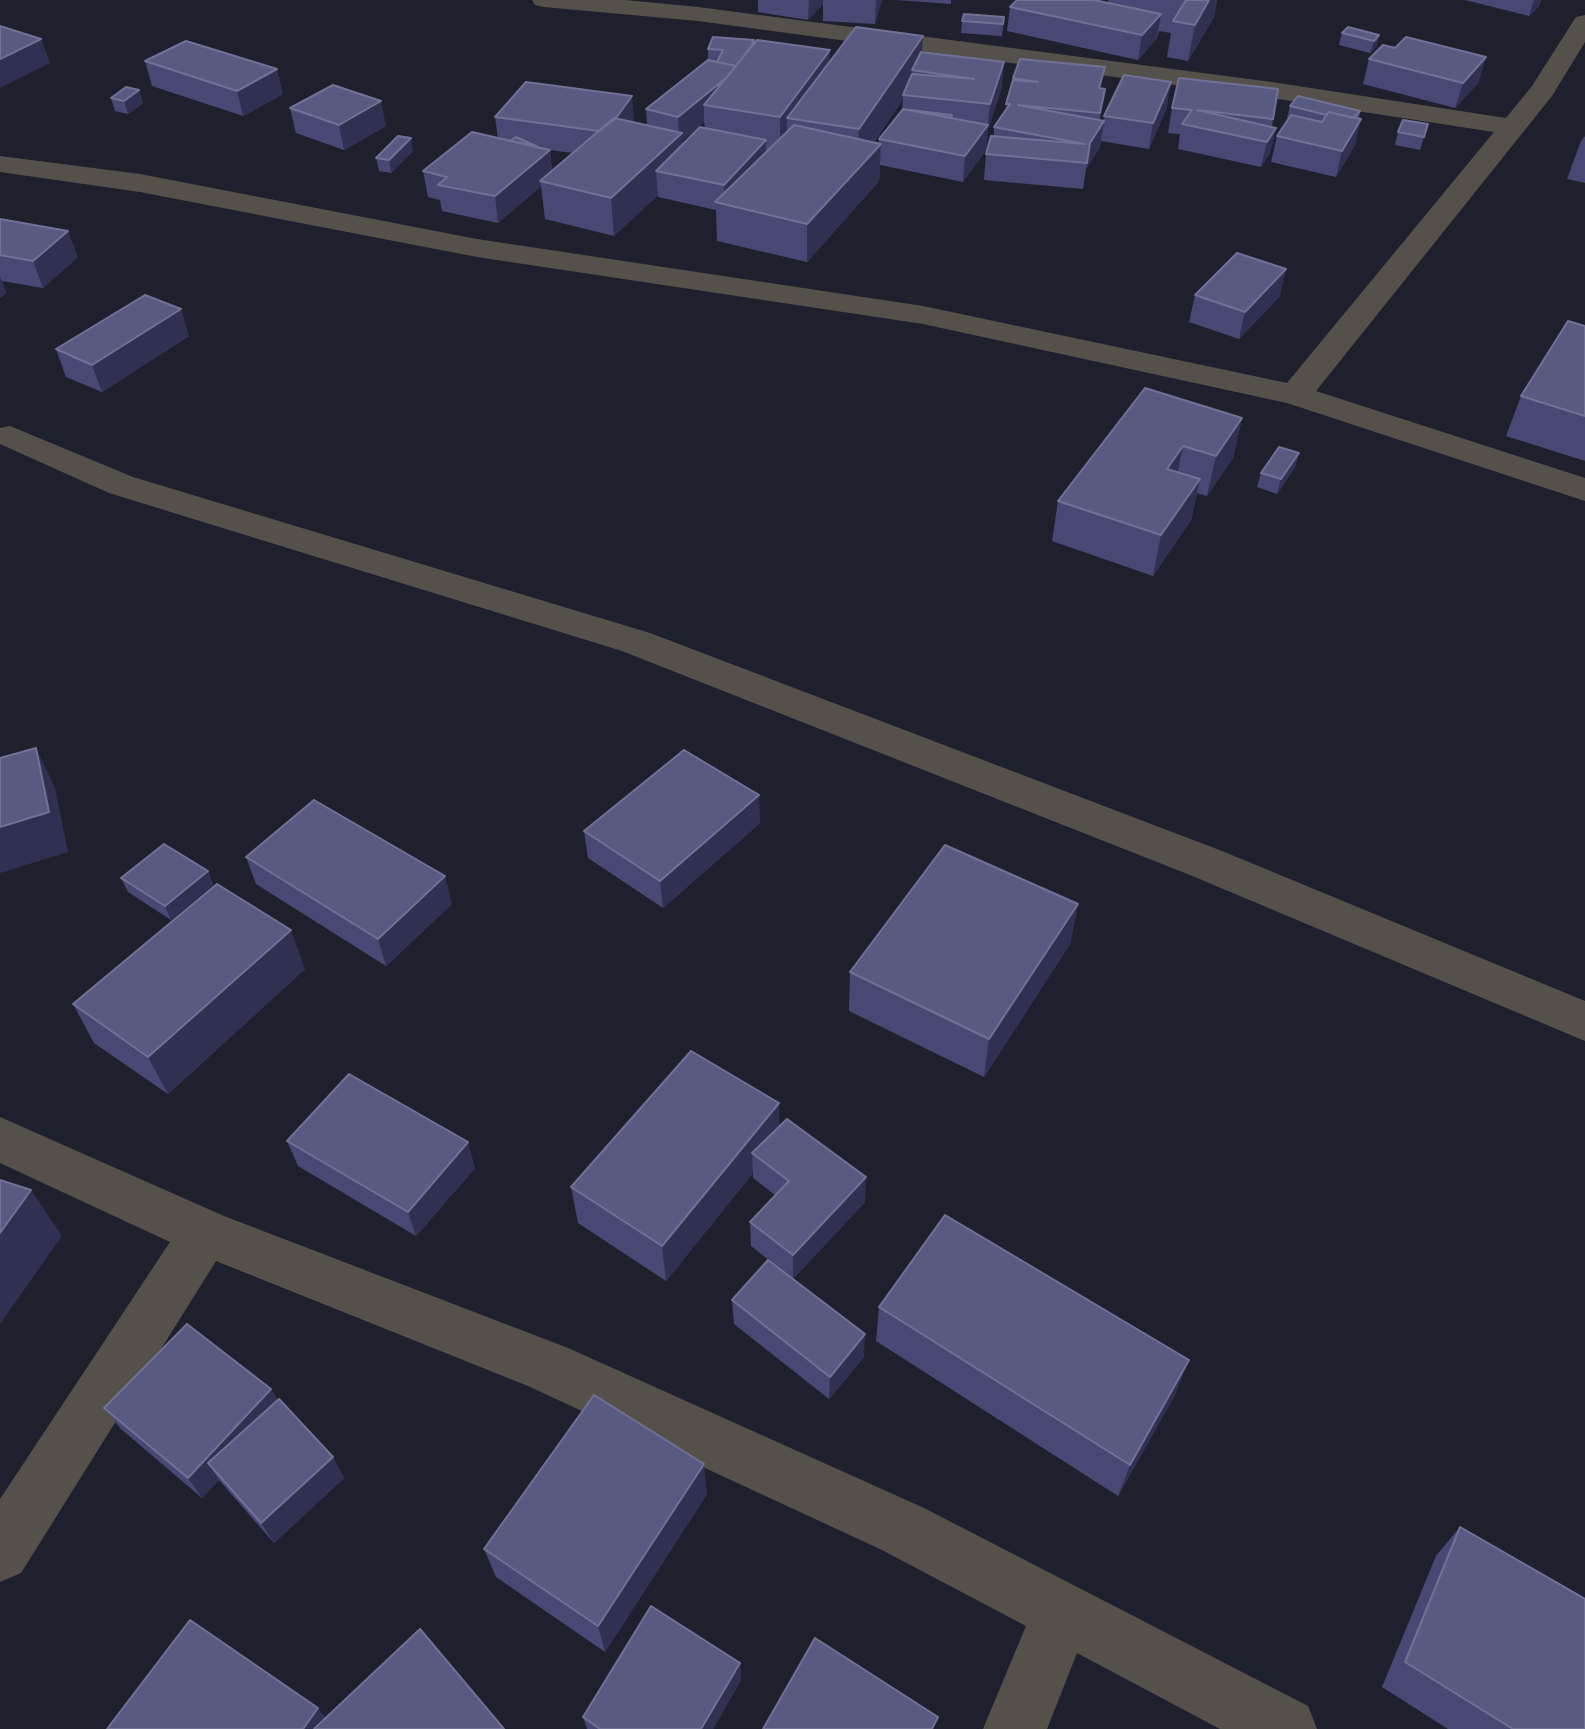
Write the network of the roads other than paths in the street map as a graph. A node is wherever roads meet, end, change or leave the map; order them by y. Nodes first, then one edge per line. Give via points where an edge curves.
1 (544, 0) edge
2 (1585, 22) edge
3 (1512, 127) junction
4 (0, 164) edge
5 (1295, 395) junction
6 (10, 436) dead end
7 (1585, 490) edge
8 (1585, 1022) edge
9 (0, 1139) edge
10 (205, 1233) junction
11 (0, 1552) edge
12 (1062, 1612) junction
13 (1015, 1729) edge
14 (1285, 1729) edge

1 - 3 street via 713,16
2 - 3 street via 1543,90
3 - 5 street
4 - 5 street via 140,183 477,248 923,315
5 - 7 street
6 - 8 street via 121,485 636,642 1206,863
9 - 10 street
10 - 11 street
10 - 12 street via 548,1367 903,1529
12 - 13 street
12 - 14 street

